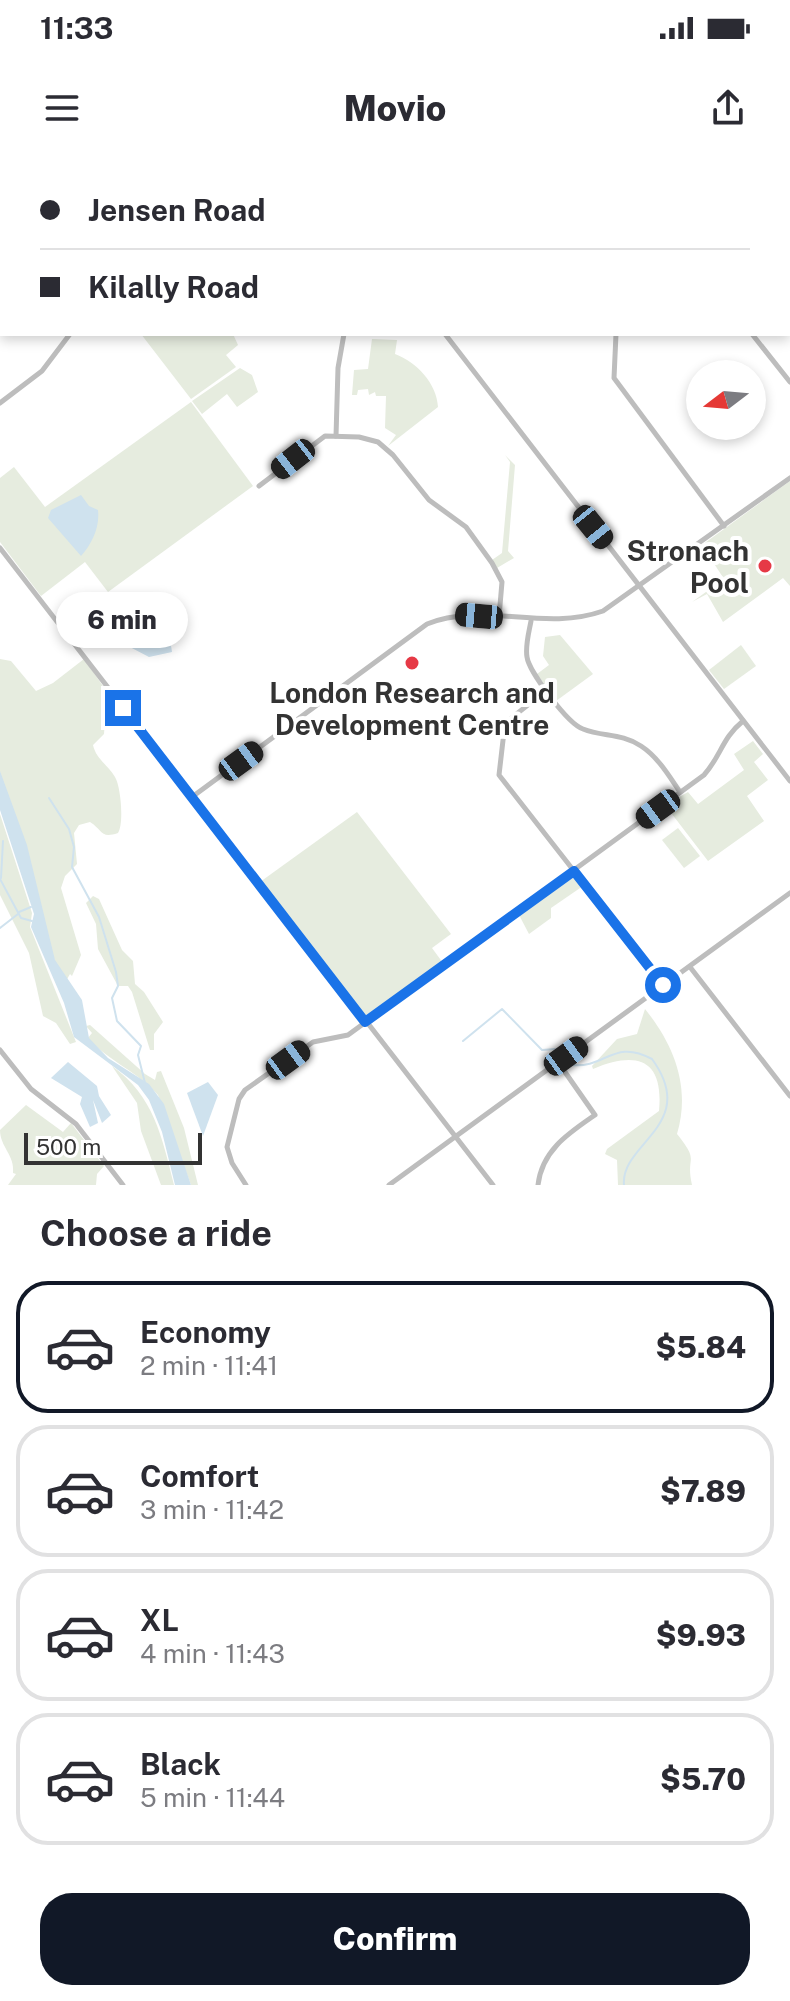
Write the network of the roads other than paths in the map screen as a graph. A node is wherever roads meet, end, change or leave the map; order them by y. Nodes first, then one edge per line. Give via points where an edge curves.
1 (67, 336) edge
2 (344, 336) edge
3 (447, 336) edge
4 (616, 336) edge
5 (754, 336) edge
6 (790, 382) edge
7 (0, 403) edge
8 (336, 436) junction
9 (790, 478) edge
10 (259, 486) dead end
11 (724, 526) junction
12 (0, 548) edge
13 (641, 587) junction
14 (499, 617) junction
15 (531, 621) junction
16 (547, 690) junction
17 (743, 721) junction
18 (790, 781) edge
19 (680, 792) junction
20 (192, 797) junction
21 (574, 871) junction
22 (790, 893) edge
23 (690, 967) junction
24 (663, 985) junction
25 (365, 1022) junction
26 (0, 1050) edge
27 (558, 1062) junction
28 (790, 1096) edge
29 (456, 1136) junction
30 (123, 1185) edge
31 (246, 1185) edge
32 (389, 1185) edge
33 (493, 1185) edge
34 (538, 1185) edge

1 - 7 street via 57,354
2 - 8 street
3 - 13 street
4 - 11 street via 614,378
5 - 6 street
8 - 10 street via 317,441
8 - 14 street via 367,438 386,448 429,500 466,527 499,573
9 - 11 street
11 - 13 street
12 - 20 street
13 - 15 street via 588,617
13 - 17 street
14 - 15 street
14 - 20 street via 459,614 427,624
15 - 16 street via 527,659
16 - 19 street via 578,727 620,734 647,750
16 - 21 street via 505,723 499,775
17 - 18 street
17 - 19 street via 724,738 713,765
19 - 21 street
20 - 25 street
21 - 24 street
21 - 25 street
22 - 23 street
23 - 24 street
23 - 28 street
24 - 27 street
25 - 29 street
25 - 31 street via 348,1035 313,1042 245,1090 227,1147
26 - 30 street via 31,1089 76,1124
27 - 29 street
27 - 34 street via 595,1115 554,1146 542,1164
29 - 32 street
29 - 33 street

